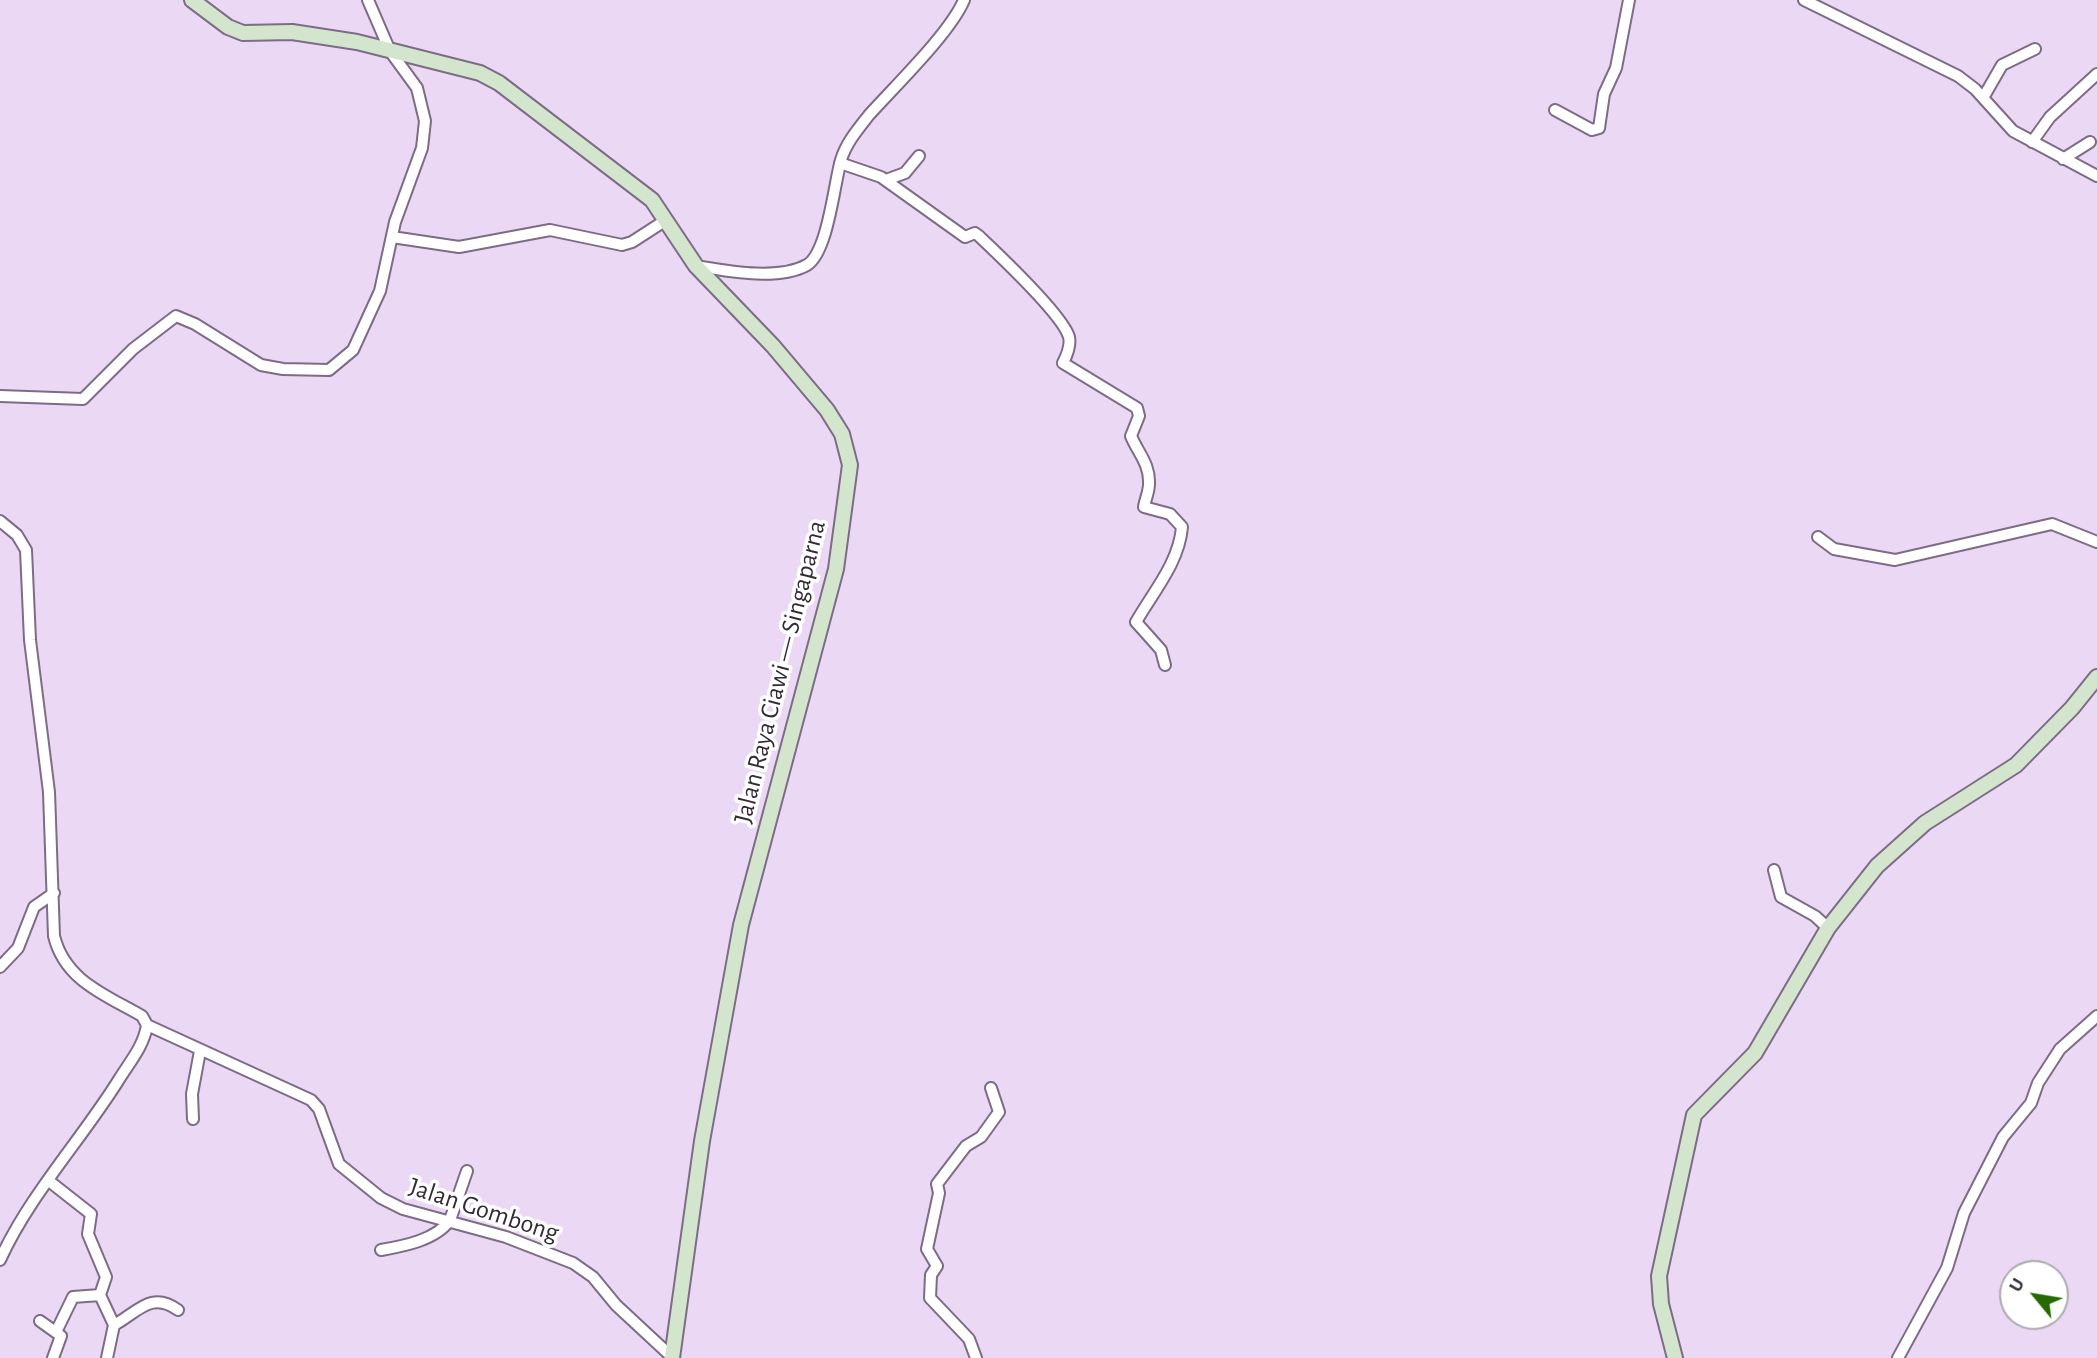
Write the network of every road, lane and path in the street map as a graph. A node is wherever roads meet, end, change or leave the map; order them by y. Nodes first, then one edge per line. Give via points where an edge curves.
1 (192, 0) edge
2 (368, 0) edge
3 (964, 0) edge
4 (1629, 0) edge
5 (1804, 0) edge
6 (2035, 49) dead end
7 (390, 51) junction
8 (2097, 74) edge
9 (1983, 98) junction
10 (1555, 110) dead end
11 (2032, 142) junction
12 (2090, 142) dead end
13 (919, 156) dead end
14 (2063, 159) junction
15 (840, 163) junction
16 (2097, 176) edge
17 (886, 180) junction
18 (666, 220) junction
19 (392, 237) junction
20 (696, 266) junction
21 (0, 396) edge
22 (0, 521) edge
23 (1818, 537) dead end
24 (2097, 542) edge
25 (1165, 665) dead end
26 (2097, 677) edge
27 (1774, 870) dead end
28 (54, 894) junction
29 (1828, 928) junction
30 (0, 967) edge
31 (2097, 1016) edge
32 (147, 1025) junction
33 (200, 1051) junction
34 (991, 1087) dead end
35 (193, 1119) dead end
36 (467, 1171) dead end
37 (49, 1181) junction
38 (450, 1220) junction
39 (381, 1250) dead end
40 (0, 1259) edge
41 (100, 1294) junction
42 (178, 1310) dead end
43 (40, 1321) dead end
44 (114, 1325) junction
45 (57, 1332) junction
46 (53, 1358) edge
47 (107, 1358) edge
48 (673, 1358) edge
49 (976, 1358) edge
50 (1675, 1358) edge
51 (1898, 1358) edge

1 - 7 main road, Jalan Raya Ciawi — Singaparna via 221,23 243,33 292,32
2 - 7 street
3 - 15 street via 949,24 859,128
4 - 10 street via 1599,128 1592,130
5 - 9 street via 1958,76
6 - 9 street via 2002,65
7 - 18 main road, Jalan Raya Ciawi — Singaparna via 480,73 499,83 623,175 652,200
7 - 19 street via 417,88 425,121 422,148
8 - 11 street via 2050,117
9 - 11 street via 2013,131
11 - 14 street
12 - 14 street
13 - 17 street via 905,173
14 - 16 street
15 - 17 street
15 - 20 street via 822,241 807,264 740,274
17 - 25 street via 960,234 979,236 1041,298 1067,333 1063,363 1137,408 1139,416 1131,436 1149,472 1144,507 1170,514 1182,527 1169,568 1136,622 1161,650
18 - 19 street via 621,245 550,230 459,247
18 - 20 main road, Jalan Raya Ciawi — Singaparna
19 - 21 street via 380,291 366,324 353,350 328,370 261,365 180,316 133,349 83,399
20 - 48 main road, Jalan Raya Ciawi — Singaparna via 827,410 842,434 850,465 836,569 741,925 702,1141
22 - 28 street, Jalan Gombong via 26,550
23 - 24 street via 1834,549 1899,561 2052,524
26 - 29 main road via 2016,765 1906,837 1852,893
27 - 29 street via 1781,897
28 - 30 street via 34,907 18,948
28 - 32 street, Jalan Gombong via 54,936 68,967 81,981 142,1016
29 - 50 main road via 1755,1053 1692,1120 1659,1276
31 - 51 street via 2060,1049 2031,1103 2003,1137 1964,1213 1947,1268
32 - 33 street, Jalan Gombong
32 - 37 street via 143,1042
33 - 35 street via 192,1094
33 - 38 street, Jalan Gombong via 311,1100 319,1109 334,1155 346,1170 403,1209
34 - 49 street via 999,1112 938,1182 927,1249 937,1266 930,1279 930,1298 969,1339
36 - 38 street
37 - 40 street
37 - 41 street via 90,1214 88,1234 106,1277
38 - 39 street via 410,1245
38 - 48 street, Jalan Gombong via 506,1237 584,1270
41 - 44 street
41 - 45 street via 73,1297
42 - 44 street via 166,1302 146,1302
43 - 45 street
44 - 47 street
45 - 46 street via 61,1342

